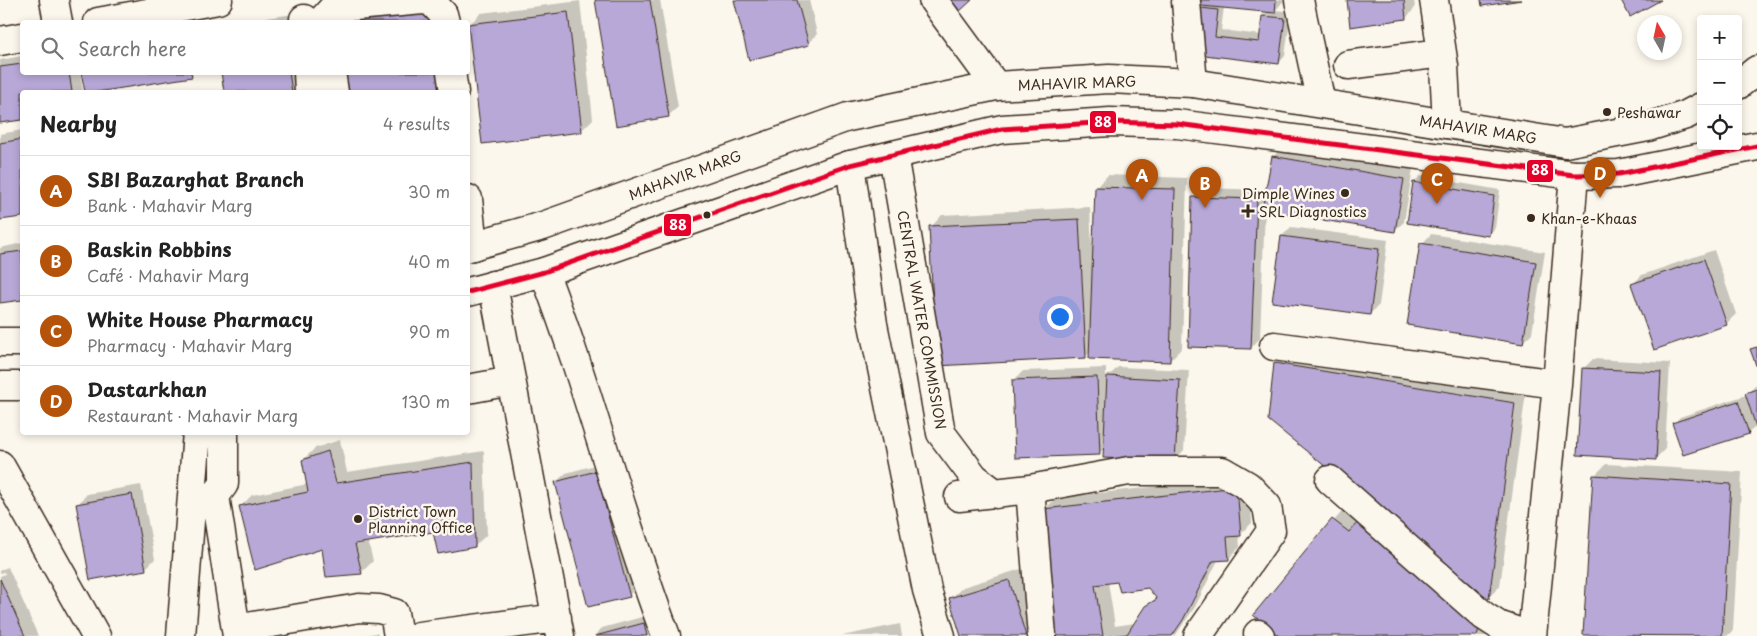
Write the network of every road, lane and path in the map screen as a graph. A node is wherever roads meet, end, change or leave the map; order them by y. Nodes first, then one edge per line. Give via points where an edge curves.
1 (54, 0) edge
2 (218, 0) edge
3 (423, 0) edge
4 (430, 0) edge
5 (933, 0) edge
6 (1299, 0) edge
7 (1434, 0) edge
8 (1186, 2) dead end
9 (148, 6) edge
10 (58, 20) edge
11 (104, 20) edge
12 (315, 20) edge
13 (444, 20) edge
14 (20, 36) edge
15 (0, 41) edge
16 (1442, 53) junction
17 (1348, 65) dead end
18 (1757, 70) edge
19 (308, 75) edge
20 (331, 75) edge
21 (451, 75) edge
22 (1742, 82) edge
23 (1193, 83) junction
24 (996, 86) junction
25 (309, 90) edge
26 (334, 90) edge
27 (454, 90) edge
28 (1320, 103) junction
29 (1697, 109) edge
30 (1447, 124) junction
31 (1757, 132) edge
32 (1742, 138) edge
33 (1757, 146) edge
34 (1713, 151) edge
35 (893, 155) junction
36 (850, 165) junction
37 (1574, 175) junction
38 (470, 246) edge
39 (544, 272) junction
40 (480, 289) edge
41 (0, 342) edge
42 (20, 342) edge
43 (1274, 346) dead end
44 (511, 381) junction
45 (1557, 384) junction
46 (0, 386) edge
47 (20, 386) edge
48 (470, 389) edge
49 (229, 435) edge
50 (196, 436) edge
51 (0, 466) edge
52 (1330, 480) dead end
53 (1030, 489) junction
54 (996, 494) junction
55 (959, 497) dead end
56 (558, 627) edge
57 (237, 633) edge
58 (96, 636) edge
59 (181, 636) edge
60 (398, 636) edge
61 (419, 636) edge
62 (666, 636) edge
63 (941, 636) edge
64 (1042, 636) edge
65 (1198, 636) edge
66 (1531, 636) edge

1 - 10 main road
2 - 9 main road
3 - 12 main road via 333,8 324,18
4 - 13 main road
5 - 24 main road
6 - 28 main road
7 - 16 main road
8 - 23 main road
9 - 11 main road
14 - 15 main road
16 - 17 main road
16 - 30 main road
18 - 22 main road
19 - 25 main road
20 - 26 main road
21 - 27 main road
23 - 24 main road, MAHAVIR MARG via 1109,79
23 - 28 main road, MAHAVIR MARG
24 - 38 main road, MAHAVIR MARG via 848,116 543,226
28 - 30 main road, MAHAVIR MARG
29 - 30 main road, MAHAVIR MARG via 1648,127 1564,143
31 - 32 main road
33 - 34 main road
34 - 37 main road via 1619,174
35 - 36 main road
35 - 37 main road via 1002,129 1110,122 1177,124
35 - 54 main road, CENTRAL WATER COMMISSION via 941,433 974,477
36 - 39 main road
36 - 63 main road via 873,324 925,581
37 - 45 main road
39 - 40 main road
39 - 62 main road via 569,336 619,502
40 - 44 main road
41 - 42 main road
43 - 45 main road
44 - 48 main road
44 - 56 main road
45 - 66 main road
46 - 47 main road
49 - 57 main road via 224,484 216,496
50 - 59 main road
51 - 58 main road
52 - 66 main road via 1484,616 1498,625
53 - 54 main road
53 - 64 main road
53 - 65 main road via 1128,471 1222,471 1248,486 1267,506 1271,531
54 - 55 main road
56 - 61 main road
57 - 60 main road via 359,608 394,613

